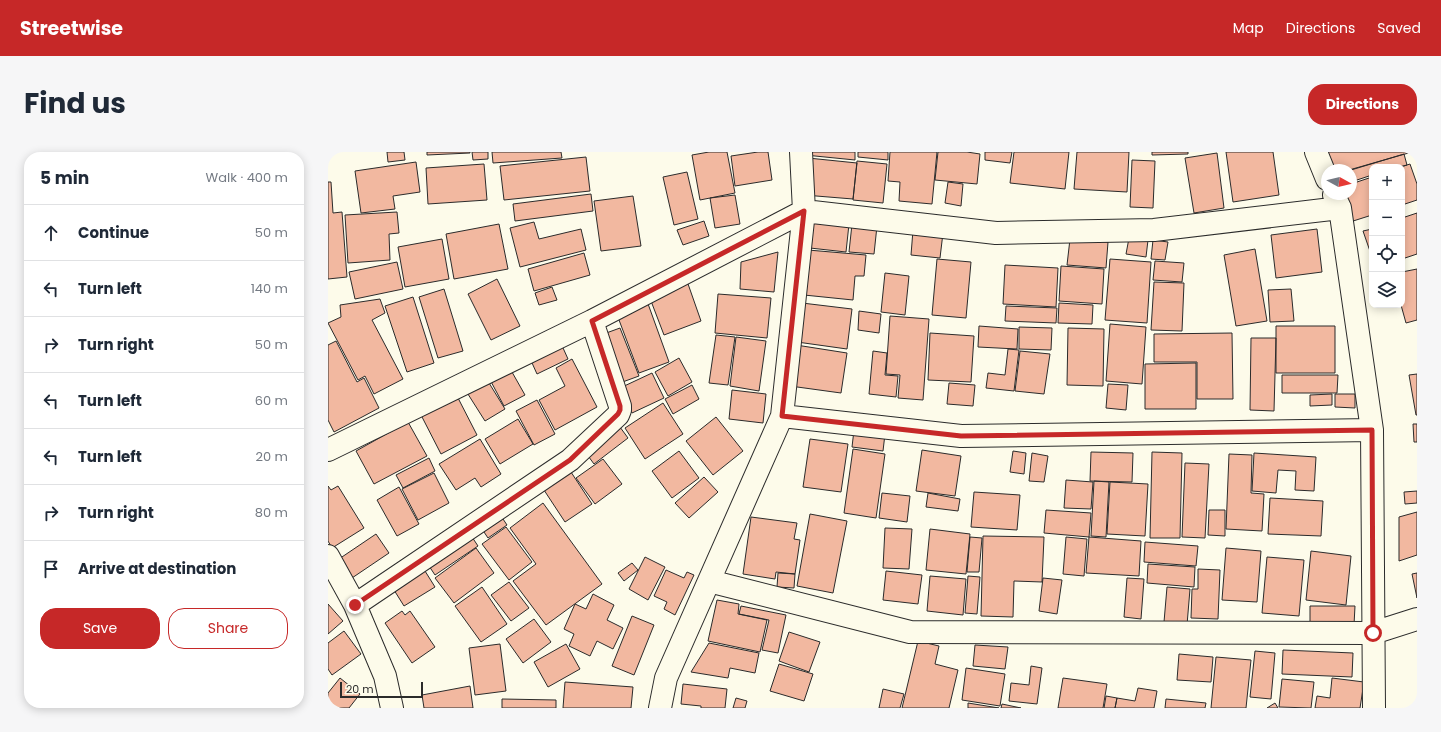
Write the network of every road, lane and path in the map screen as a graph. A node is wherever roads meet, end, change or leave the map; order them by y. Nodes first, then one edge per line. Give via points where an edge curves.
1 (801, 152) edge
2 (1316, 152) edge
3 (1321, 164) edge
4 (1337, 201) edge
5 (804, 211) junction
6 (592, 321) junction
7 (782, 416) junction
8 (1372, 430) junction
9 (328, 450) edge
10 (328, 556) edge
11 (709, 581) junction
12 (355, 605) junction
13 (1417, 619) edge
14 (1373, 633) junction
15 (392, 708) edge
16 (660, 708) edge
17 (1374, 708) edge

1 - 5 street
2 - 3 street
4 - 5 street via 1154,230 996,232
4 - 8 street
5 - 6 street
5 - 7 street
6 - 9 street
6 - 12 street via 620,406 618,414 570,460
7 - 8 street via 961,436
7 - 11 street
8 - 14 street
10 - 12 street
11 - 14 street via 910,632
11 - 16 street via 666,678
12 - 15 street via 385,676
13 - 14 street
14 - 17 street

